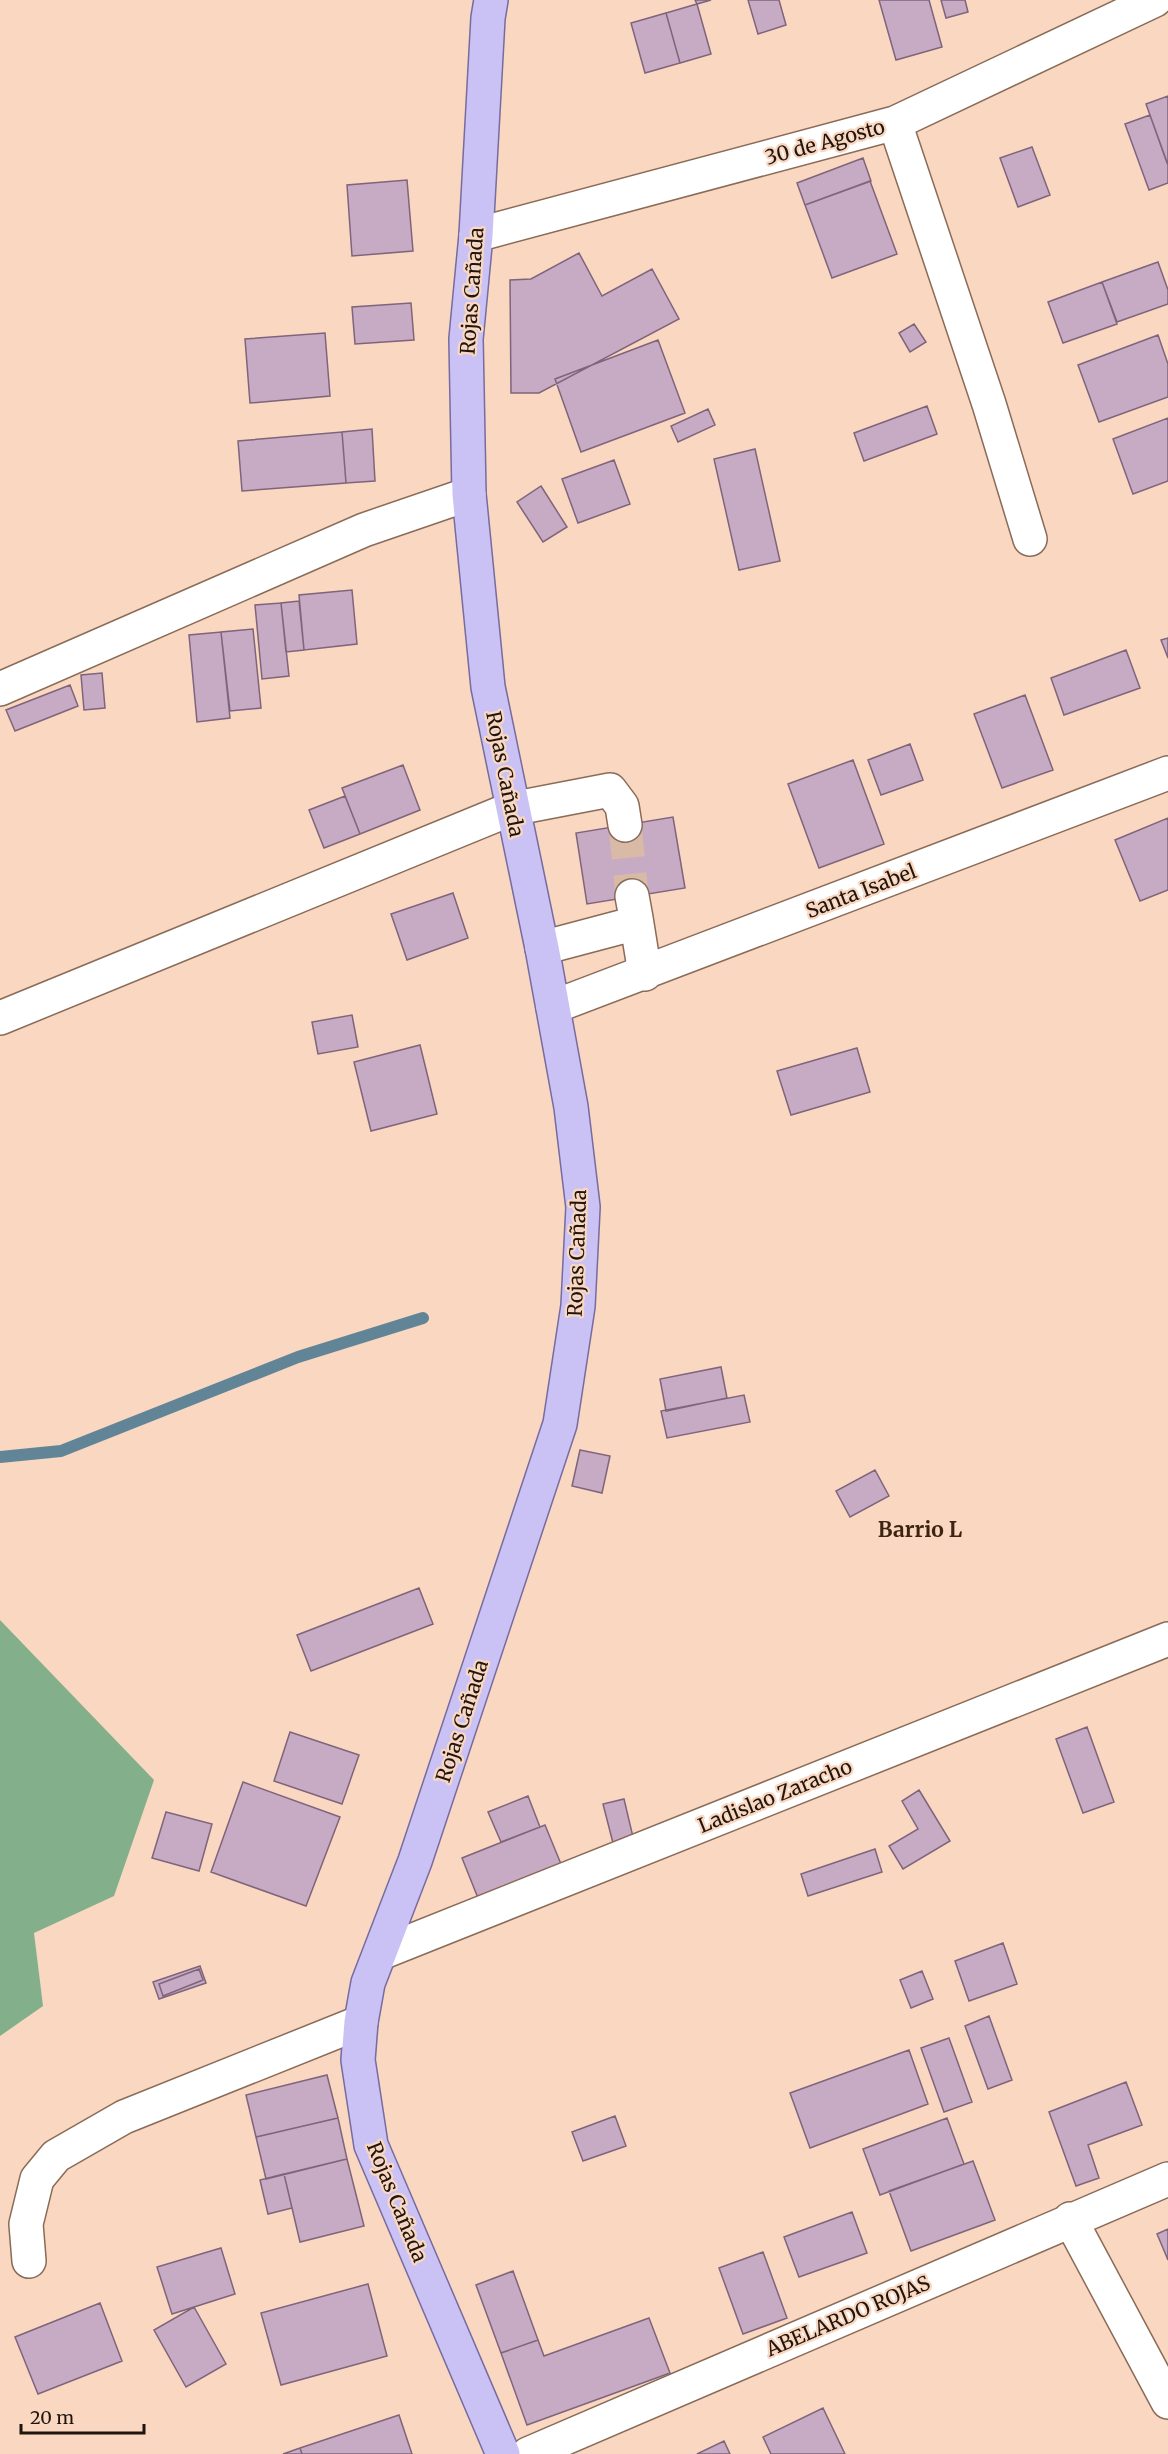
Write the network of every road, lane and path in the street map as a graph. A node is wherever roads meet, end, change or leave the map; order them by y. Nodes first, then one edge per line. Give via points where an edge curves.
1 (491, 0) edge
2 (1155, 0) edge
3 (895, 123) junction
4 (476, 235) junction
5 (469, 495) junction
6 (1029, 539) dead end
7 (0, 689) edge
8 (1168, 773) edge
9 (511, 808) junction
10 (625, 825) tunnel mouth
11 (542, 948) junction
12 (645, 974) junction
13 (553, 1007) junction
14 (0, 1018) edge
15 (1168, 1640) edge
16 (381, 1953) junction
17 (360, 2022) junction
18 (1168, 2179) edge
19 (1070, 2219) junction
20 (28, 2261) dead end
21 (1168, 2402) edge
22 (503, 2454) edge
23 (528, 2454) edge

1 - 4 main road, Rojas Cañada
2 - 3 street, 30 de Agosto
3 - 4 street, 30 de Agosto
3 - 6 street via 990,404
4 - 5 main road, Rojas Cañada via 466,339
5 - 7 street via 364,530
5 - 9 main road, Rojas Cañada via 488,687
8 - 12 street, Santa Isabel
9 - 10 street via 610,790 622,806
9 - 11 main road, Rojas Cañada
9 - 14 street
11 - 12 street via 612,930 634,907
11 - 13 main road, Rojas Cañada
12 - 13 street, Santa Isabel
13 - 16 main road, Rojas Cañada via 583,1207 578,1306 560,1424
15 - 16 street, Ladislao Zaracho
16 - 17 main road, Rojas Cañada via 368,1983
17 - 20 street via 124,2117 56,2156 37,2179 26,2224
17 - 22 main road, Rojas Cañada via 358,2060 371,2145
18 - 19 street, ABELARDO ROJAS
19 - 21 street
19 - 23 street, ABELARDO ROJAS

